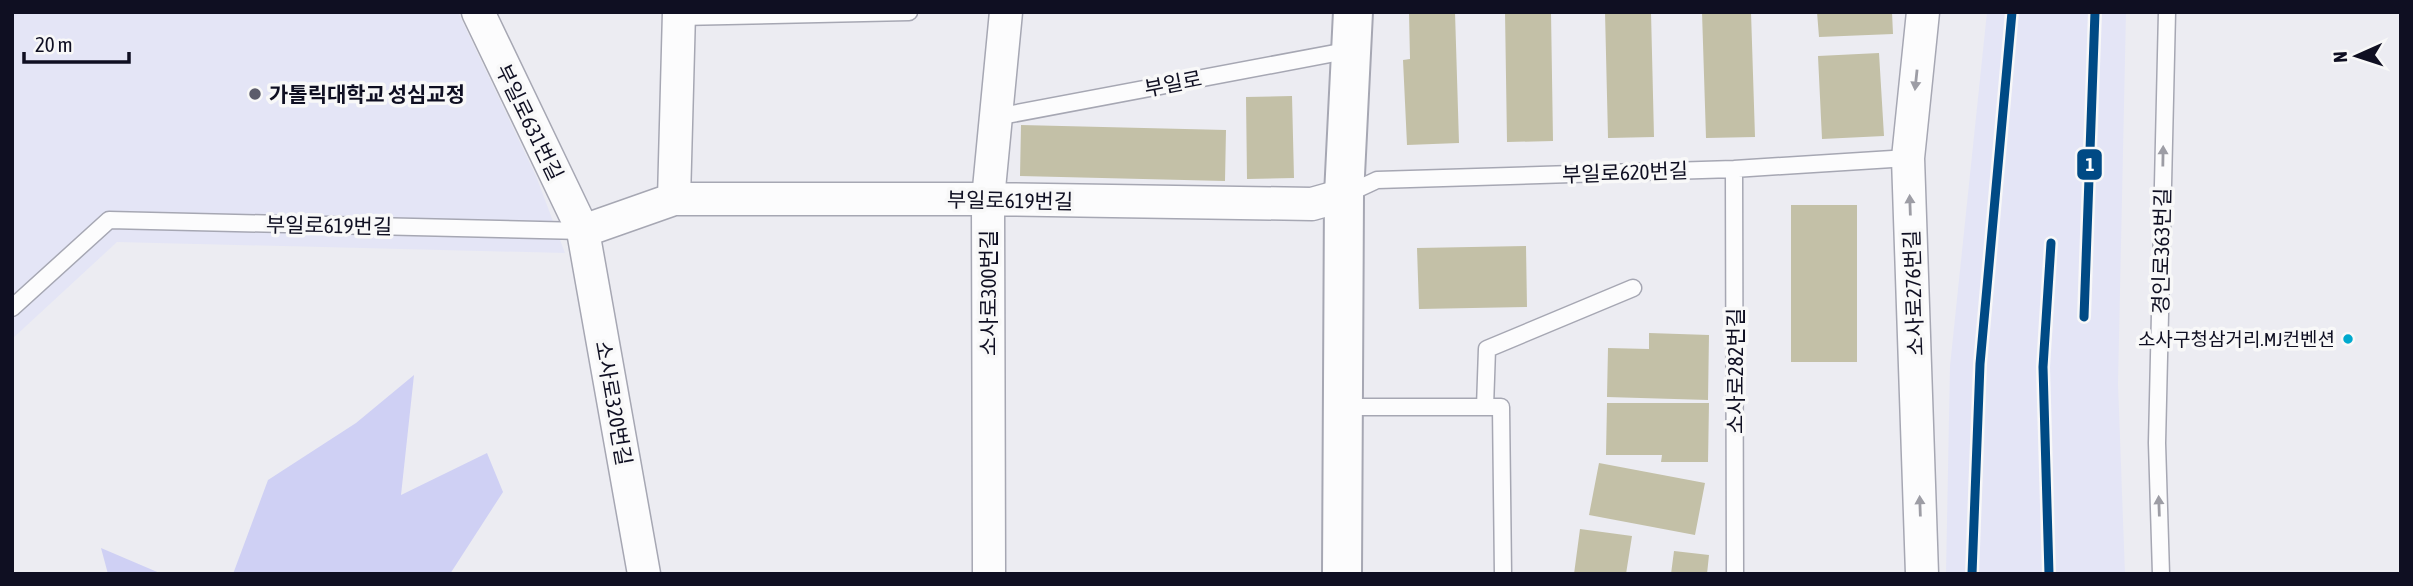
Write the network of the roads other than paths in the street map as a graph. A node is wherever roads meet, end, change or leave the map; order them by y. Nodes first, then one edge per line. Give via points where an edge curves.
1 (478, 12) edge
2 (909, 12) edge
3 (1006, 12) edge
4 (1353, 12) edge
5 (1923, 12) edge
6 (2167, 12) edge
7 (679, 15) edge
8 (1351, 50) junction
9 (996, 117) junction
10 (1908, 158) junction
11 (1734, 169) junction
12 (1344, 195) junction
13 (674, 199) junction
14 (988, 199) junction
15 (583, 231) junction
16 (1633, 288) dead end
17 (12, 308) edge
18 (1343, 407) junction
19 (1485, 407) junction
20 (644, 574) edge
21 (989, 574) edge
22 (1342, 574) edge
23 (1503, 574) edge
24 (1735, 574) edge
25 (1922, 574) edge
26 (2161, 574) edge

1 - 15 street, 부일로631번길
2 - 7 lane
3 - 9 street, 소사로300번길
4 - 8 street
5 -> 10 street, 소사로276번길
26 -> 6 lane, 경인로363번길 via 2157,443
7 - 13 street
8 - 9 lane, 부일로
8 - 12 street
9 - 14 street, 소사로300번길
10 - 11 lane, 부일로620번길
25 -> 10 street, 소사로276번길
11 - 12 lane, 부일로620번길 via 1377,180
11 - 24 lane, 소사로282번길
12 - 14 street, 부일로619번길 via 1312,204
12 - 18 street
13 - 14 street, 부일로619번길
13 - 15 street, 부일로619번길
14 - 21 street, 소사로300번길
15 - 17 lane, 부일로619번길 via 109,220
15 - 20 street, 소사로320번길
16 - 19 lane via 1486,349
18 - 19 lane
18 - 22 street
19 - 23 lane via 1501,407

